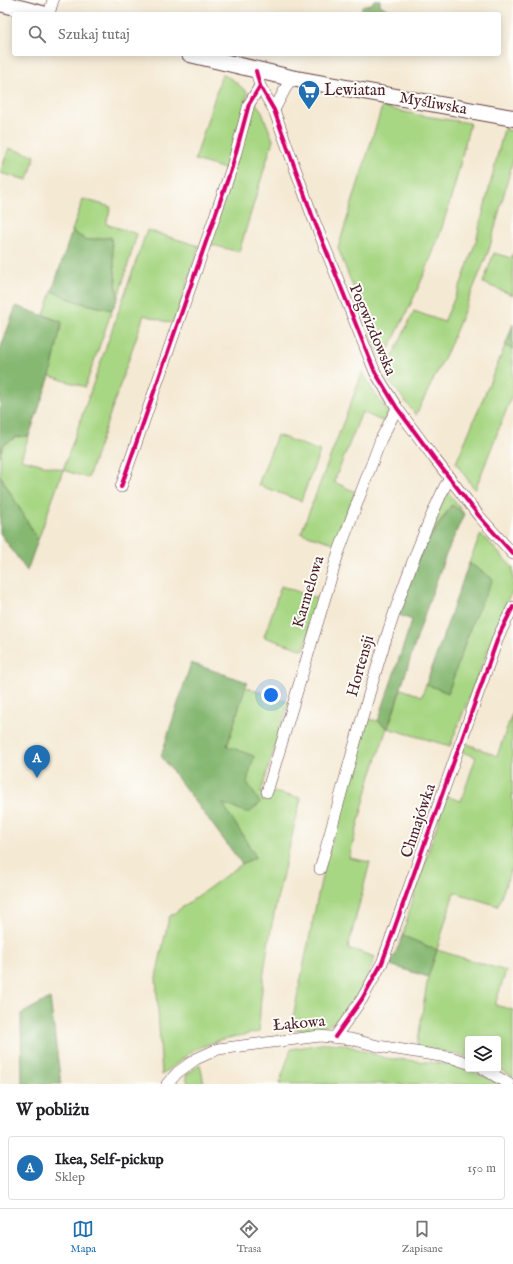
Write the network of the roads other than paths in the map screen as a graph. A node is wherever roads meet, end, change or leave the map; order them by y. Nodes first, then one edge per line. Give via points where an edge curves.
1 (53, 0) edge
2 (0, 3) edge
3 (34, 12) edge
4 (50, 12) edge
5 (195, 56) edge
6 (291, 78) junction
7 (258, 79) junction
8 (274, 110) junction
9 (513, 118) edge
10 (397, 408) junction
11 (450, 479) junction
12 (122, 487) dead end
13 (513, 554) edge
14 (513, 607) edge
15 (268, 792) dead end
16 (320, 869) dead end
17 (335, 1037) junction
18 (465, 1062) edge
19 (489, 1072) edge
20 (167, 1084) edge
21 (509, 1084) edge

1 - 4 street
2 - 3 street
5 - 7 street, Myśliwska
6 - 7 street, Myśliwska
6 - 8 street
6 - 9 street, Myśliwska
7 - 8 street, Pogwizdowska
7 - 12 street via 232,167
8 - 10 street, Pogwizdowska via 363,346 378,378
10 - 11 street, Pogwizdowska
10 - 15 street, Karmelowa via 381,439 338,554
11 - 13 street, Pogwizdowska
11 - 16 street, Hortensji via 422,534 395,606
14 - 17 street, Chmajówka via 489,664 382,963 362,999
17 - 18 street, Łąkowa
17 - 20 street, Łąkowa via 320,1036 218,1049 178,1072
19 - 21 street

